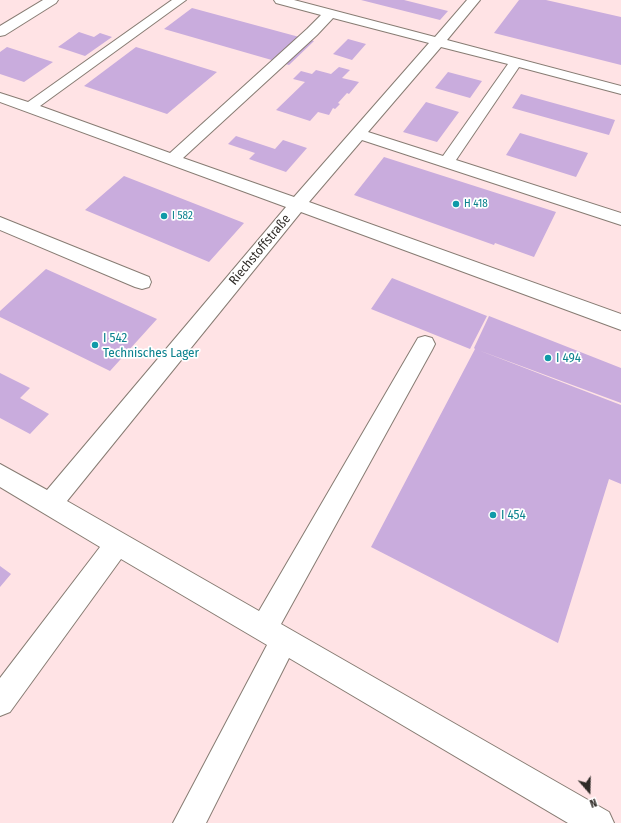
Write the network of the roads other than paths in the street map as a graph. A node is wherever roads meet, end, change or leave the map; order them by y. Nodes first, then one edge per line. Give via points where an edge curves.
1 (180, 0) edge
2 (280, 0) edge
3 (474, 0) edge
4 (28, 2) dead end
5 (47, 3) edge
6 (330, 13) junction
7 (0, 32) edge
8 (441, 38) junction
9 (516, 62) junction
10 (621, 90) edge
11 (0, 97) edge
12 (30, 107) junction
13 (358, 134) junction
14 (172, 159) junction
15 (447, 162) junction
16 (298, 204) junction
17 (621, 219) edge
18 (0, 223) edge
19 (142, 282) dead end
20 (621, 322) edge
21 (425, 344) dead end
22 (0, 475) edge
23 (50, 504) junction
24 (118, 543) junction
25 (274, 634) junction
26 (0, 702) edge
27 (189, 823) edge
28 (598, 823) edge

1 - 12 street
2 - 6 street
3 - 8 street, Riechstoffstraße
4 - 5 street
5 - 7 street
6 - 8 street
6 - 14 street
8 - 9 street
8 - 13 street, Riechstoffstraße
9 - 10 street
9 - 15 street
11 - 12 street
12 - 14 street
13 - 15 street
13 - 16 street, Riechstoffstraße
14 - 16 street
15 - 17 street
16 - 20 street
16 - 23 street, Riechstoffstraße
18 - 19 street
21 - 25 street
22 - 23 street
23 - 24 street
24 - 25 street
24 - 26 street
25 - 27 street
25 - 28 street

